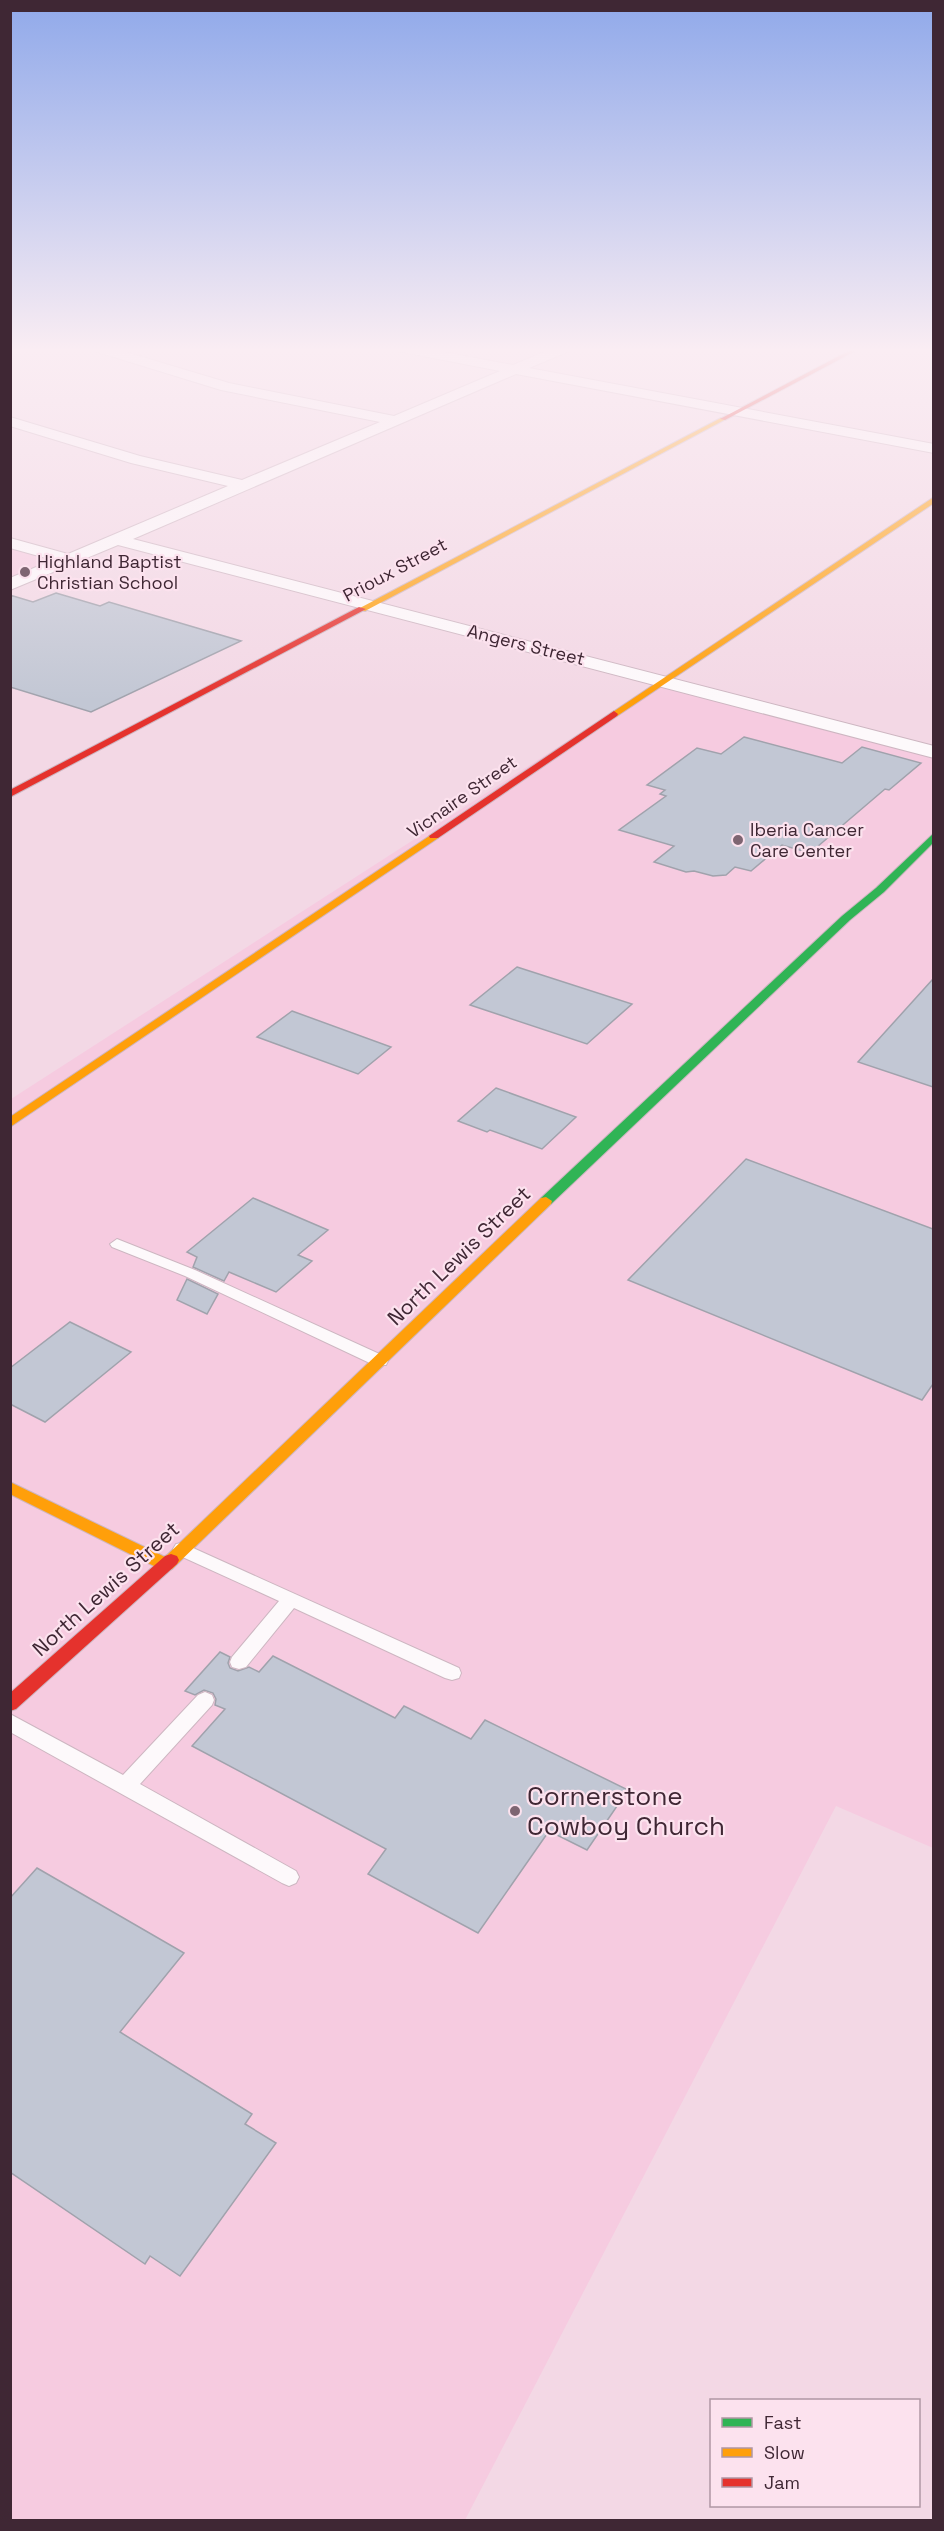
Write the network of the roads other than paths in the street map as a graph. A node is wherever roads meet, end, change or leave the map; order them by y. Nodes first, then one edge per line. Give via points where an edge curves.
1 (158, 465) edge
2 (289, 465) edge
3 (635, 465) edge
4 (243, 485) junction
5 (933, 499) edge
6 (118, 540) junction
7 (10, 543) edge
8 (69, 559) junction
9 (10, 585) edge
10 (367, 605) junction
11 (662, 680) junction
12 (933, 752) edge
13 (10, 794) edge
14 (933, 836) edge
15 (10, 1123) edge
16 (117, 1244) dead end
17 (380, 1361) junction
18 (10, 1486) edge
19 (182, 1549) junction
20 (166, 1565) junction
21 (291, 1599) junction
22 (239, 1662) dead end
23 (452, 1673) dead end
24 (205, 1700) dead end
25 (10, 1704) edge
26 (10, 1722) edge
27 (126, 1786) junction
28 (288, 1877) dead end

1 - 4 street
2 - 4 street
3 - 10 street, Prioux Street
4 - 6 street
5 - 11 street, Vicnaire Street
6 - 8 street
6 - 10 street, Angers Street
7 - 8 street
8 - 9 street
10 - 11 street, Angers Street
10 - 13 street, Prioux Street
11 - 12 street, Angers Street
11 - 15 street, Vicnaire Street via 421,848
14 - 17 street, North Lewis Street
16 - 17 lane via 190,1273
17 - 19 street, North Lewis Street
18 - 20 street
19 - 20 street, North Lewis Street
19 - 21 lane
20 - 25 street, North Lewis Street
21 - 22 lane
21 - 23 lane
24 - 27 lane
26 - 27 lane
27 - 28 lane

